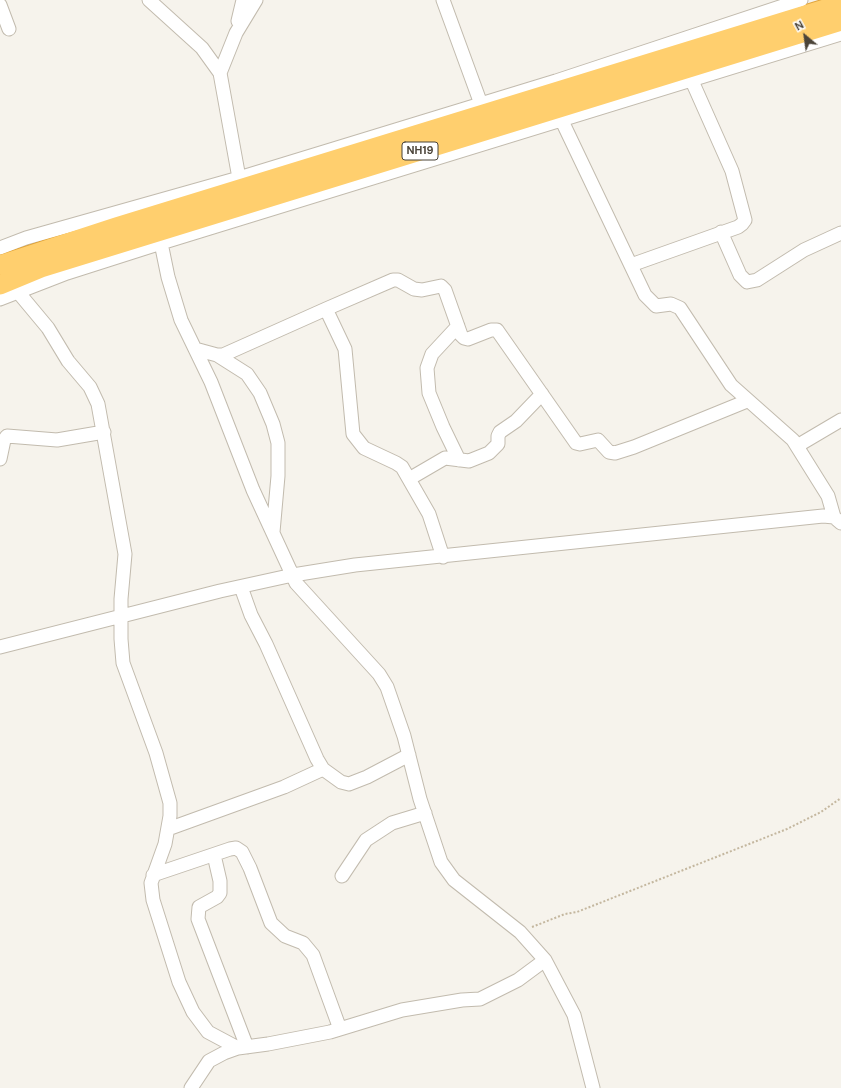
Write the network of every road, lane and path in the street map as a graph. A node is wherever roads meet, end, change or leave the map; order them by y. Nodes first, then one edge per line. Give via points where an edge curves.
1 (149, 0) edge
2 (242, 0) edge
3 (256, 0) edge
4 (443, 0) edge
5 (801, 0) edge
6 (0, 4) edge
7 (841, 4) edge
8 (838, 27) edge
9 (9, 29) dead end
10 (232, 42) junction
11 (220, 73) junction
12 (692, 81) junction
13 (482, 104) junction
14 (562, 121) junction
15 (239, 178) junction
16 (721, 232) junction
17 (841, 233) edge
18 (161, 243) junction
19 (0, 248) edge
20 (0, 265) edge
21 (630, 265) junction
22 (0, 285) edge
23 (18, 292) junction
24 (0, 299) edge
25 (326, 309) junction
26 (458, 326) junction
27 (196, 349) junction
28 (217, 355) junction
29 (542, 394) junction
30 (747, 401) junction
31 (841, 420) edge
32 (104, 432) junction
33 (797, 446) junction
34 (0, 459) edge
35 (459, 460) junction
36 (409, 479) junction
37 (837, 515) edge
38 (273, 532) junction
39 (441, 550) junction
40 (290, 569) junction
41 (241, 586) junction
42 (121, 609) junction
43 (0, 647) edge
44 (409, 755) junction
45 (323, 769) junction
46 (841, 798) edge
47 (424, 813) junction
48 (168, 829) junction
49 (214, 855) junction
50 (153, 875) junction
51 (342, 876) dead end
52 (520, 932) junction
53 (546, 960) junction
54 (340, 1029) junction
55 (243, 1047) junction
56 (191, 1088) edge
57 (593, 1088) edge

1 - 11 street via 202,48
2 - 10 street
3 - 10 street
4 - 13 street
5 - 13 street
6 - 9 street
7 - 20 highway, NH19
8 - 12 street
8 - 22 highway, NH19 via 41,268
10 - 11 street
11 - 15 street
12 - 14 street
12 - 16 street via 732,171 744,214 745,220 742,224
13 - 15 street
14 - 18 street
14 - 21 street
15 - 19 street via 26,238
16 - 17 street via 740,275 747,282 757,280 804,250
16 - 21 street
18 - 23 street via 67,272
18 - 27 street via 176,307
21 - 30 street via 652,305 671,304 680,308 728,381
23 - 24 street
23 - 32 street via 48,328 68,361 90,387 98,404
25 - 26 street via 398,280 414,289 441,286 445,290
25 - 28 street
25 - 36 street via 345,349 353,434 364,448 402,467
26 - 29 street via 464,338 496,330
26 - 35 street via 432,354 427,368 429,393
27 - 28 street
27 - 38 street via 253,490
28 - 38 street via 247,374 260,393 273,424 278,443 278,476
29 - 30 street via 576,443 598,440 609,452 615,453
29 - 35 street via 516,421 500,432 495,448 474,460
30 - 33 street via 781,428
31 - 33 street
32 - 34 street via 57,440 7,436
32 - 42 street via 125,554
33 - 37 street
35 - 36 street via 445,458
36 - 39 street via 429,514
37 - 39 street
38 - 40 street
39 - 40 street via 355,565
40 - 41 street
40 - 44 street via 301,589 383,681 396,710
41 - 42 street
41 - 45 street via 251,615 316,759
42 - 43 street
42 - 48 street via 123,663 163,777 170,803
44 - 45 street via 349,784 336,779
44 - 47 street
45 - 48 street via 298,781
46 - 52 path via 821,812 787,828 596,905
47 - 51 street via 392,823 366,840
47 - 52 street via 446,870 464,889
48 - 50 street
49 - 50 street
49 - 54 street via 236,848 242,852 271,923 285,936 303,943 313,954
49 - 55 street via 220,893 199,907 198,919
50 - 55 street via 153,900 185,997 208,1032
52 - 53 street
53 - 54 street via 518,980 484,998 402,1010
53 - 57 street via 574,1015
54 - 55 street via 309,1037
55 - 56 street via 209,1061

